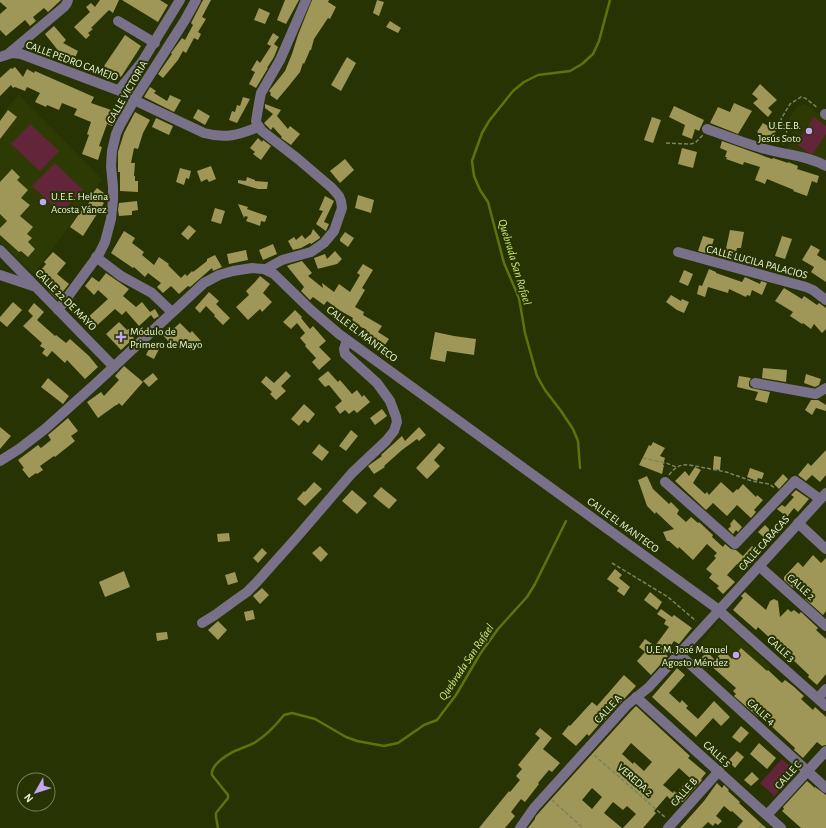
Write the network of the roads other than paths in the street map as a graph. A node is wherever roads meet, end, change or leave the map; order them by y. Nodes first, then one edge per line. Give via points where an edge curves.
1 (68, 0) edge
2 (180, 0) edge
3 (196, 0) edge
4 (306, 0) edge
5 (118, 20) dead end
6 (155, 43) junction
7 (4, 56) edge
8 (119, 90) junction
9 (135, 98) junction
10 (258, 127) junction
11 (707, 129) road end
12 (826, 166) edge
13 (0, 250) edge
14 (678, 252) dead end
15 (96, 257) junction
16 (266, 270) junction
17 (0, 275) edge
18 (35, 286) junction
19 (826, 300) edge
20 (58, 310) junction
21 (172, 312) junction
22 (347, 340) junction
23 (114, 367) junction
24 (755, 383) dead end
25 (826, 388) edge
26 (0, 461) edge
27 (665, 482) road end
28 (823, 496) edge
29 (798, 523) junction
30 (826, 549) edge
31 (759, 566) junction
32 (719, 610) junction
33 (202, 623) dead end
34 (826, 626) edge
35 (679, 654) junction
36 (826, 689) edge
37 (636, 697) junction
38 (818, 698) junction
39 (826, 706) edge
40 (826, 751) edge
41 (808, 771) junction
42 (719, 772) junction
43 (826, 788) edge
44 (767, 815) junction
45 (670, 826) edge
46 (520, 828) edge
47 (782, 828) edge

1 - 7 street via 64,7
2 - 6 street
3 - 9 street, CALLE VICTORIA
4 - 10 street via 280,60 261,93 256,116
5 - 6 street
6 - 8 street
7 - 8 street, CALLE PEDRO CAMEJO via 21,54
8 - 9 street, CALLE PEDRO CAMEJO
9 - 10 street, CALLE PEDRO CAMEJO via 204,133 215,136 234,136
9 - 15 street, CALLE VICTORIA via 120,125 114,143 111,166 112,211 105,242
10 - 16 street via 332,188 339,196 342,208 334,231 324,243 311,252 282,260
11 - 12 street via 761,148 807,158
13 - 18 street, CALLE 22 DE MAYO
14 - 19 street, CALLE LUCILA PALACIOS via 806,287
15 - 20 street, CALLE VICTORIA
15 - 21 street via 121,276 152,293
16 - 21 street via 252,268 214,277
16 - 22 street, CALLE EL MANTECO via 278,277 311,310
17 - 18 street
18 - 20 street, CALLE 22 DE MAYO
20 - 23 street, CALLE 22 DE MAYO
21 - 23 street
22 - 32 street, CALLE EL MANTECO
22 - 33 street via 345,354 377,383 390,401 397,422 394,431 352,473 256,583
23 - 26 street via 45,429
24 - 25 street via 816,394
27 - 28 street via 735,544 795,481
28 - 29 street, CALLE CARACAS
29 - 30 street
29 - 31 street, CALLE CARACAS
31 - 32 street, CALLE CARACAS
31 - 34 street, CALLE 2
32 - 35 street, CALLE A
32 - 38 street, CALLE 3
35 - 37 street, CALLE A
35 - 41 street, CALLE 4
36 - 38 street
37 - 42 street, CALLE 5
37 - 46 street, CALLE A via 546,795
38 - 39 street, CALLE 3
40 - 41 street, CALLE C
41 - 43 street, CALLE 4
41 - 44 street, CALLE C
42 - 44 street, CALLE 5
42 - 45 street, CALLE B
44 - 47 street, CALLE 5

